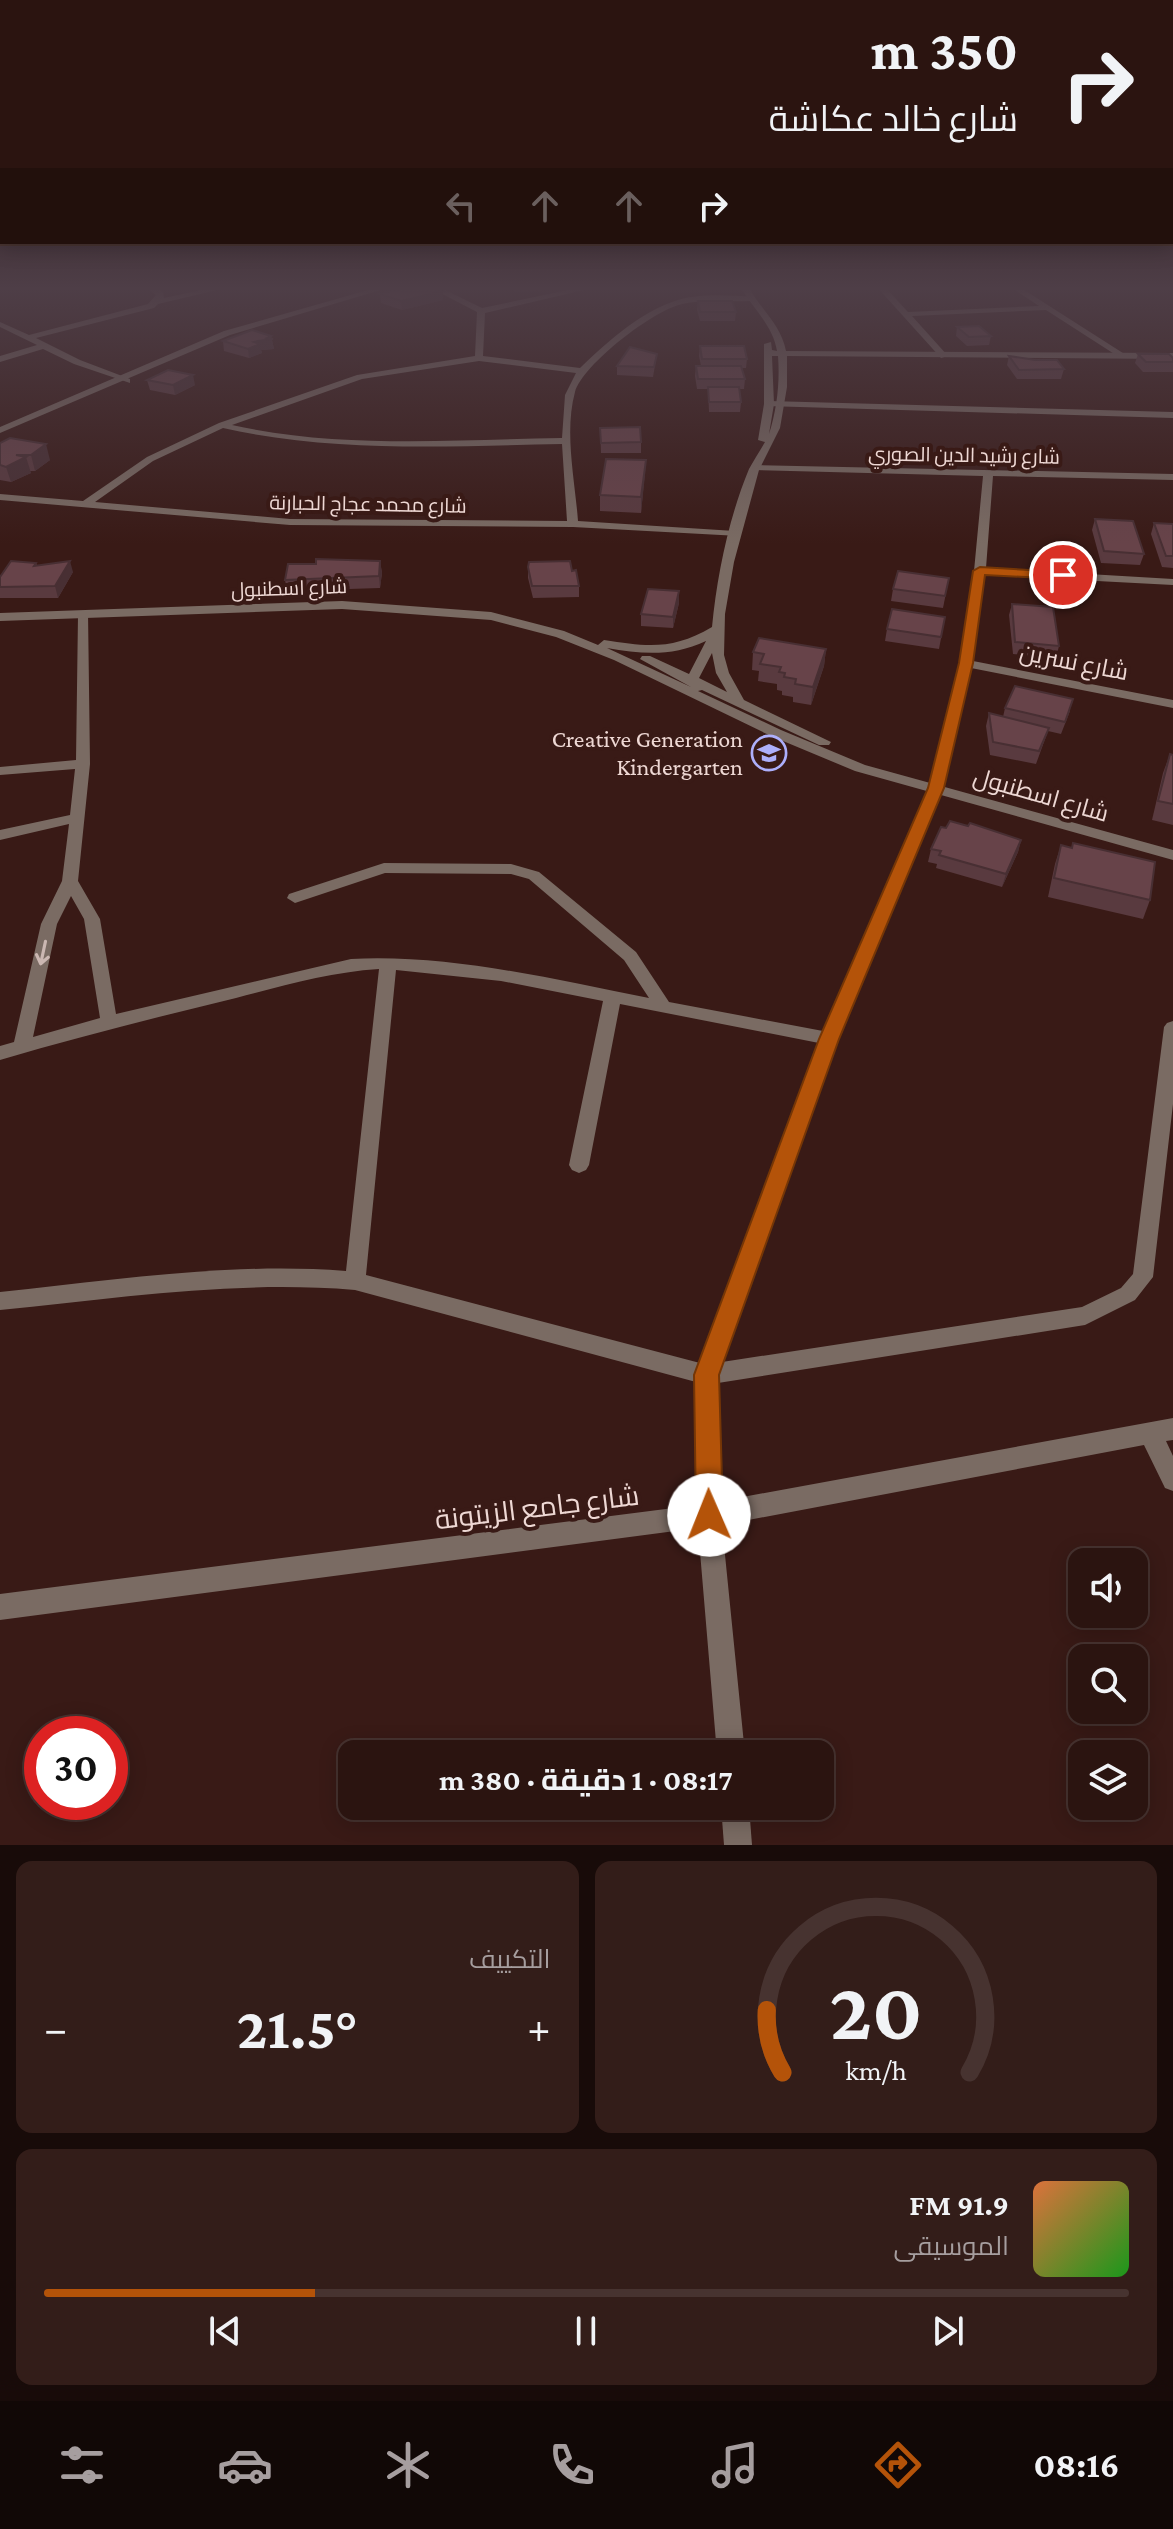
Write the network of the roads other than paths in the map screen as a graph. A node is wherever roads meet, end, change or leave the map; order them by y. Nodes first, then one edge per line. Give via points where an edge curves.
1 (96, 372) joint
2 (133, 372) edge
3 (140, 372) edge
4 (391, 372) edge
5 (581, 372) edge
6 (772, 372) edge
7 (778, 372) edge
8 (118, 381) junction
9 (769, 384) junction
10 (780, 384) junction
11 (71, 400) junction
12 (769, 406) junction
13 (782, 407) junction
14 (1173, 415) edge
15 (222, 425) junction
16 (0, 430) edge
17 (0, 441) edge
18 (567, 441) junction
19 (765, 449) junction
20 (755, 468) junction
21 (988, 474) junction
22 (1173, 477) edge
23 (0, 497) edge
24 (84, 505) junction
25 (573, 524) junction
26 (735, 534) junction
27 (980, 571) junction
28 (1173, 582) edge
29 (84, 615) junction
30 (0, 617) edge
31 (719, 628) junction
32 (575, 640) junction
33 (966, 663) junction
34 (693, 678) junction
35 (705, 698) junction
36 (738, 699) junction
37 (1173, 704) edge
38 (83, 764) junction
39 (0, 771) edge
40 (898, 777) junction
41 (936, 788) junction
42 (77, 818) junction
43 (0, 835) edge
44 (1173, 855) edge
45 (70, 881) junction
46 (295, 898) dead end
47 (388, 963) junction
48 (613, 996) junction
49 (663, 1006) junction
50 (109, 1022) junction
51 (1173, 1027) edge
52 (829, 1039) junction
53 (22, 1046) junction
54 (0, 1053) edge
55 (579, 1165) dead end
56 (355, 1281) junction
57 (0, 1301) edge
58 (707, 1375) junction
59 (1161, 1430) edge
60 (1173, 1480) edge
61 (709, 1515) junction
62 (0, 1607) edge
63 (730, 1740) edge
64 (736, 1820) edge
65 (738, 1845) edge

1 - 8 street
1 - 11 street
2 - 8 street
3 - 8 street
4 - 15 street via 360,377
5 - 18 street via 570,394
6 - 9 street
7 - 10 street
8 - 11 street
8 - 17 street
9 - 10 street
9 - 12 street
10 - 13 street
11 - 16 street
12 - 13 street
12 - 19 street
13 - 14 street
13 - 19 street
15 - 18 street via 265,435 355,443
15 - 24 street via 150,459
18 - 25 street
19 - 20 street
20 - 21 street, شارع رشيد الدين الصوري
20 - 26 street
21 - 22 street, شارع رشيد الدين الصوري
21 - 27 street
23 - 24 street, شارع محمد عجاج الحبارنة
24 - 25 street, شارع محمد عجاج الحبارنة via 290,522
25 - 26 street, شارع محمد عجاج الحبارنة
26 - 31 street
27 - 28 street
27 - 33 street
29 - 30 street, شارع اسطنبول
29 - 32 street, شارع اسطنبول via 382,606 491,616
29 - 38 street
31 - 32 street via 691,646 671,651
31 - 34 street
31 - 36 street via 721,669
32 - 34 street, شارع اسطنبول
32 - 35 street, شارع اسطنبول
33 - 37 street, شارع نسرين
33 - 41 street
34 - 35 street
34 - 36 street, شارع اسطنبول
35 - 40 street, شارع اسطنبول via 813,749
36 - 40 street, شارع اسطنبول
38 - 39 street
38 - 42 street
40 - 41 street, شارع اسطنبول
41 - 44 street, شارع اسطنبول
41 - 52 street
42 - 43 street
42 - 45 street
45 - 50 street via 92,919
45 -> 53 street via 49,924
46 - 49 street via 384,868 511,869 534,875 630,956
47 - 48 street via 501,975
47 - 50 street via 351,965
47 - 56 street
48 - 49 street
48 - 55 street
49 - 52 street
50 - 53 street
51 - 58 street via 1143,1277 1128,1294 1085,1316
52 - 58 street
53 - 54 street
56 - 57 street via 255,1277
56 - 58 street
58 - 61 street
59 - 60 street
59 - 61 street, شارع جامع الزيتونة
61 - 62 street, شارع جامع الزيتونة
61 - 63 street
64 - 65 street

